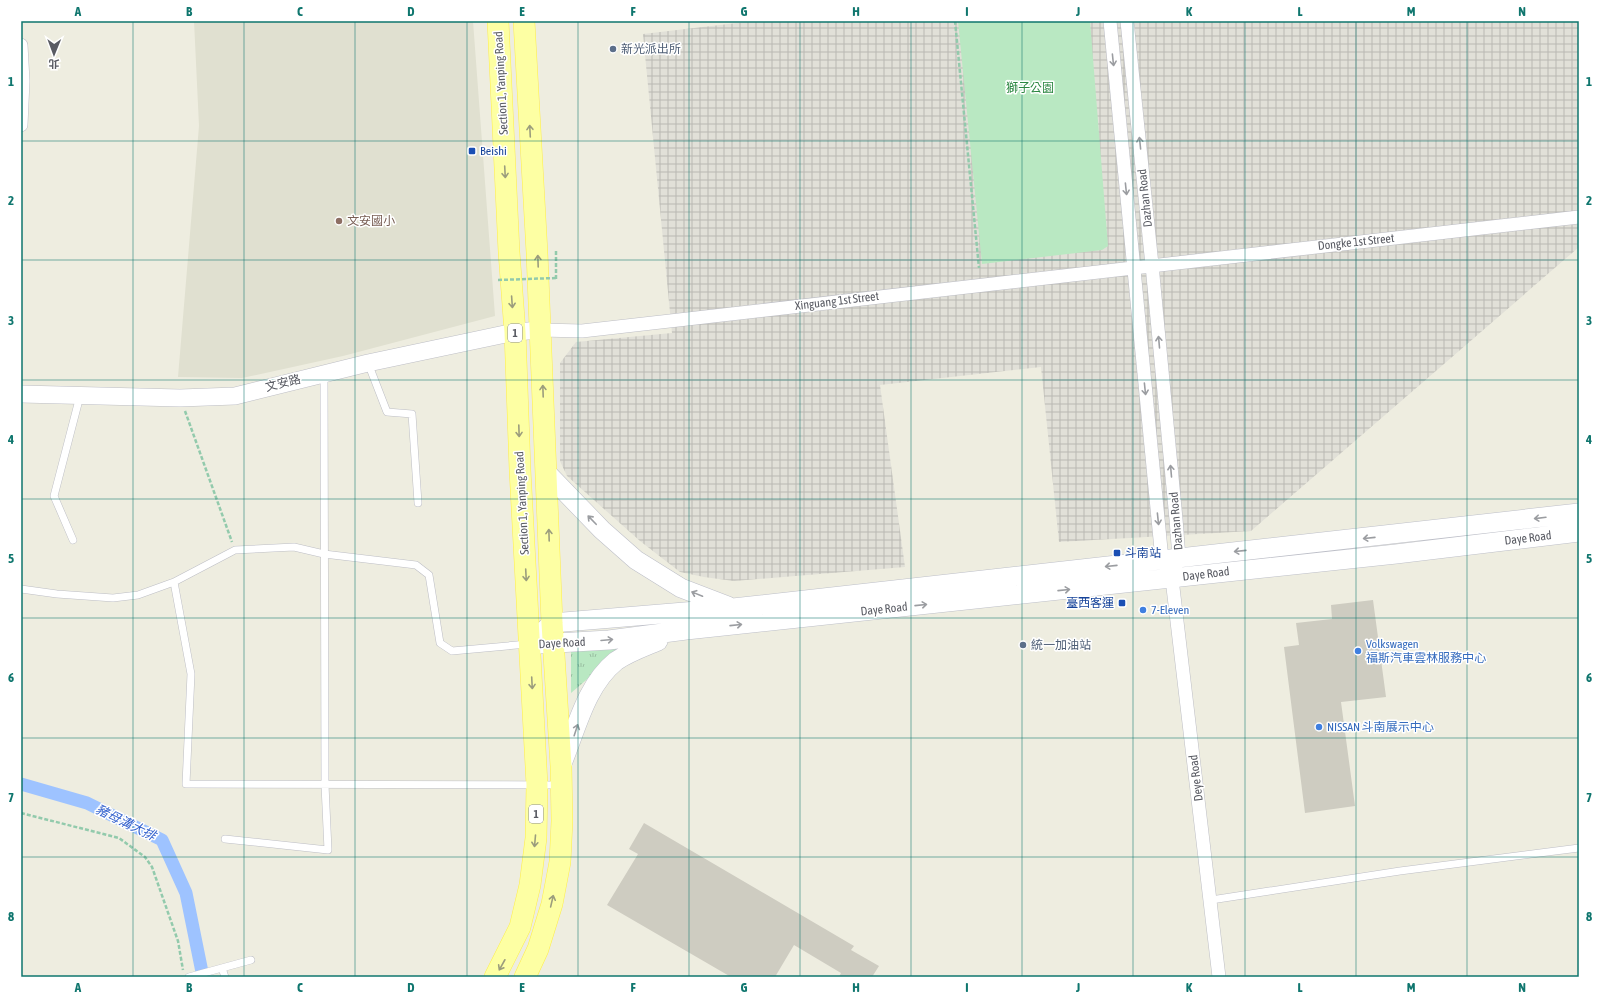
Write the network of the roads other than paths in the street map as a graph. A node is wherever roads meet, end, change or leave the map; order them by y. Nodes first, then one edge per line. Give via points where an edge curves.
1 (498, 21) edge
2 (524, 21) edge
3 (1110, 21) edge
4 (1127, 21) edge
5 (21, 45) edge
6 (21, 125) edge
7 (1579, 217) edge
8 (1152, 265) junction
9 (1132, 267) junction
10 (541, 330) junction
11 (515, 332) junction
12 (368, 363) junction
13 (324, 373) junction
14 (21, 394) edge
15 (80, 395) junction
16 (546, 472) junction
17 (418, 503) dead end
18 (1579, 513) edge
19 (1579, 532) edge
20 (1395, 535) junction
21 (73, 540) dead end
22 (324, 554) junction
23 (1396, 554) junction
24 (1170, 559) junction
25 (1172, 578) junction
26 (174, 582) junction
27 (1040, 583) junction
28 (21, 588) edge
29 (832, 606) junction
30 (733, 608) junction
31 (552, 623) junction
32 (686, 630) junction
33 (530, 644) junction
34 (554, 644) junction
35 (562, 776) junction
36 (325, 785) junction
37 (537, 785) junction
38 (225, 839) dead end
39 (1579, 848) edge
40 (1211, 900) junction
41 (523, 916) junction
42 (546, 923) junction
43 (252, 960) dead end
44 (222, 968) junction
45 (189, 977) edge
46 (225, 977) edge
47 (495, 977) edge
48 (525, 977) edge
49 (1219, 977) edge

1 -> 11 main road, Section 1, Yanping Road / 1
10 -> 2 main road, Section 1, Yanping Road
3 -> 9 street, Dazhan Road
8 -> 4 street, Dazhan Road
5 - 6 street
7 - 8 street, Dongke 1st Street
8 - 9 street, Dongke 1st Street
24 -> 8 street, Dazhan Road
9 - 10 street, Xinguang 1st Street via 582,331
9 -> 24 street, Dazhan Road
10 - 11 street, 文安路
16 -> 10 main road, Section 1, Yanping Road
11 - 12 street, 文安路
11 -> 33 main road, Section 1, Yanping Road / 1
12 - 13 street, 文安路
12 - 17 lane via 387,412 412,414
13 - 15 street, 文安路 via 235,396 180,398
13 - 22 lane
14 - 15 street, 文安路
15 - 21 lane via 54,496
30 -> 16 main road via 681,588 636,560 602,530
31 -> 16 main road, Section 1, Yanping Road
18 -> 20 main road, Daye Road
19 - 23 main road, Daye Road
20 - 23 main road
20 -> 24 main road, Daye Road
22 - 26 lane via 294,547 236,550
22 - 33 lane via 416,565 429,575 440,643 452,651
22 - 36 lane
23 - 25 main road, Daye Road
24 - 25 street, Dazhan Road
24 -> 27 main road, Daye Road
27 -> 25 main road, Daye Road
25 - 40 street, Deye Road
26 - 28 lane via 138,595 113,598 57,594
26 - 36 lane via 191,674 186,784
27 - 29 main road, Daye Road
29 - 30 main road, Daye Road
32 -> 29 main road, Daye Road
30 - 31 main road, Daye Road
31 - 33 main road, Daye Road
31 - 34 main road, Section 1, Yanping Road
34 -> 32 main road, Daye Road
35 -> 32 main road via 583,709 599,679 616,661 634,650
33 - 34 main road, Daye Road
33 -> 37 main road, Section 1, Yanping Road / 1
34 - 35 main road, Section 1, Yanping Road
35 - 37 lane
42 -> 35 main road, Section 1, Yanping Road via 560,862
36 - 37 lane
36 - 38 lane via 328,850
37 -> 41 main road, Section 1, Yanping Road / 1 via 536,838
39 - 40 lane via 1400,871
40 - 49 street, Deye Road
41 - 42 main road
41 -> 47 main road, Section 1, Yanping Road / 1
42 - 48 main road, Section 1, Yanping Road
43 - 44 lane
44 - 45 lane
44 - 46 lane

